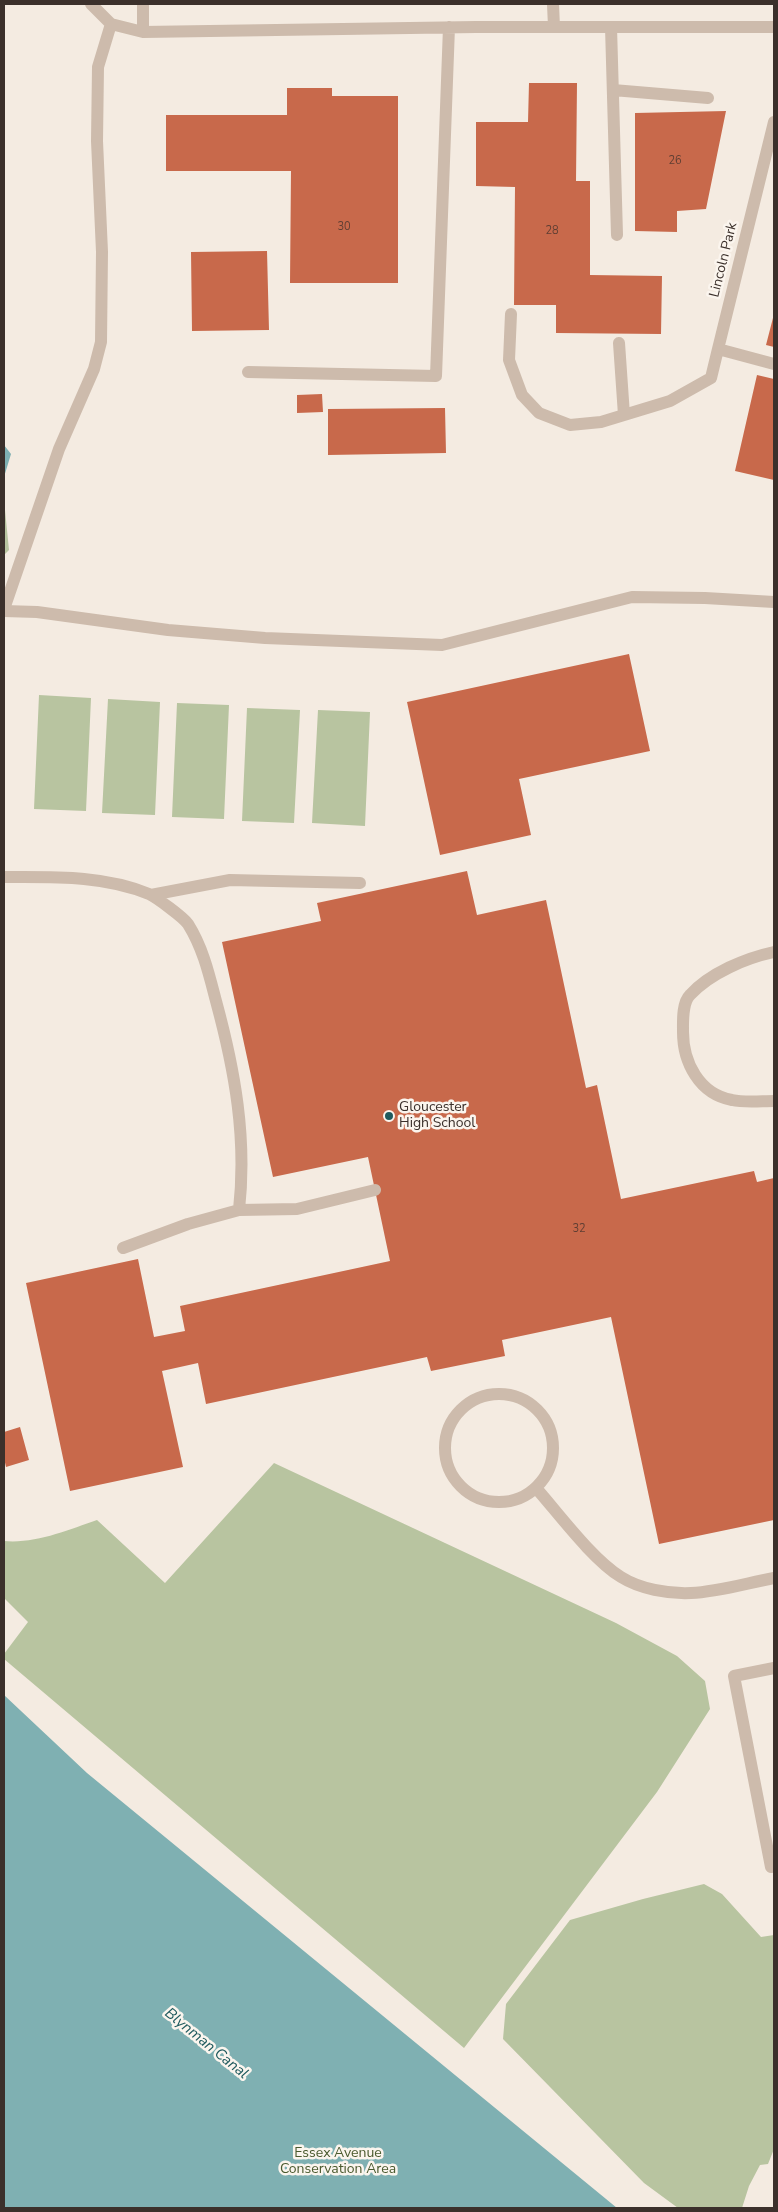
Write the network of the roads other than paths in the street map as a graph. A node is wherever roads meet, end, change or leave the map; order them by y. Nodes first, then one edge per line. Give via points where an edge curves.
1 (91, 4) edge
2 (143, 4) edge
3 (553, 4) edge
4 (111, 24) junction
5 (554, 26) junction
6 (611, 26) junction
7 (774, 26) edge
8 (449, 27) junction
9 (143, 32) junction
10 (613, 90) junction
11 (708, 98) dead end
12 (774, 122) edge
13 (617, 235) dead end
14 (511, 314) dead end
15 (619, 343) dead end
16 (718, 349) junction
17 (774, 364) edge
18 (248, 372) dead end
19 (624, 415) junction
20 (774, 602) edge
21 (4, 610) edge
22 (4, 877) edge
23 (360, 883) dead end
24 (151, 895) junction
25 (774, 952) edge
26 (774, 1101) edge
27 (375, 1190) dead end
28 (239, 1210) junction
29 (124, 1248) dead end
30 (536, 1488) junction
31 (774, 1578) edge
32 (774, 1668) edge
33 (774, 1866) edge

1 - 4 street
2 - 9 street
3 - 5 street
4 - 9 street
4 - 21 street via 98,68 101,342 94,369 59,449
5 - 6 street
5 - 8 street
6 - 7 street
6 - 10 street
8 - 9 street
8 - 18 street via 436,376
10 - 11 street
10 - 13 street
12 - 16 street, Lincoln Park
14 - 19 street, Lincoln Park via 510,360 522,395 539,413 570,425 601,422
15 - 19 street
16 - 17 street
16 - 19 street, Lincoln Park via 711,378 670,401
20 - 21 street via 632,597 442,645 265,638
22 - 24 street via 107,881
23 - 24 street via 230,880
24 - 28 street via 186,922 202,950 225,1034 241,1123
25 - 26 street via 731,965 688,996 683,1016 683,1048 691,1071 707,1089 731,1100
27 - 28 street via 297,1209
28 - 29 street via 188,1224
30 - 30 street via 549,1471 553,1450 550,1429 539,1411 522,1399 501,1393 480,1396 462,1408 449,1425 444,1446 447,1467 458,1485 476,1498 496,1502 518,1499
30 - 31 street via 603,1563 621,1577 639,1585 661,1591 693,1593
32 - 33 street via 734,1676 771,1867

